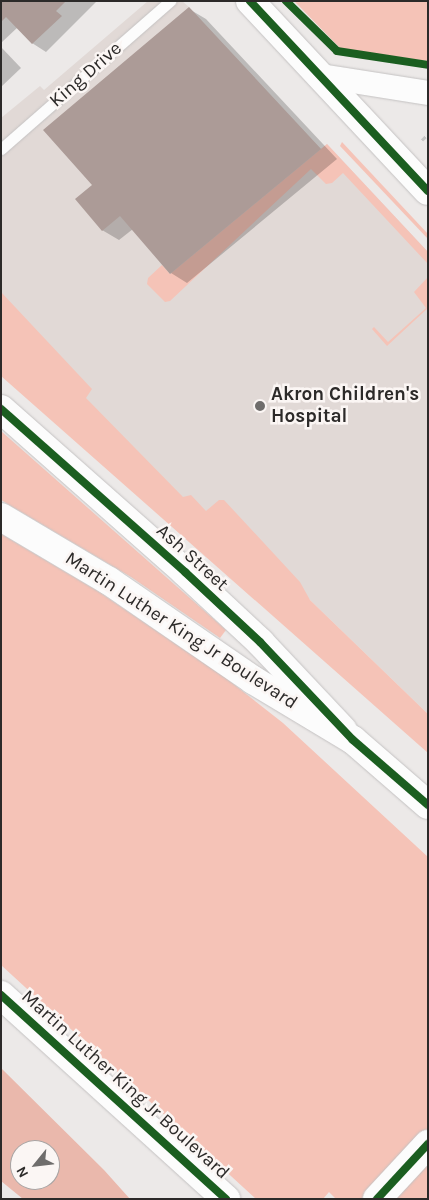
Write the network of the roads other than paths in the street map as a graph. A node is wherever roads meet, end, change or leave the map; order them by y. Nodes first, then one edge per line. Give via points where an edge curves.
1 (170, 1) edge
2 (250, 1) edge
3 (322, 76) junction
4 (428, 93) edge
5 (1, 149) edge
6 (428, 192) edge
7 (1, 409) edge
8 (1, 517) edge
9 (353, 740) junction
10 (428, 805) edge
11 (1, 995) edge
12 (428, 1144) edge
13 (226, 1199) edge
14 (377, 1199) edge

1 - 5 lane, King Drive
2 - 3 street
3 - 4 street
3 - 6 street
7 - 9 street, Ash Street via 260,642
8 - 9 street, Martin Luther King Jr Boulevard via 108,581 253,680
9 - 10 street, Martin Luther King Jr Boulevard
11 - 13 street, Martin Luther King Jr Boulevard
12 - 14 street

